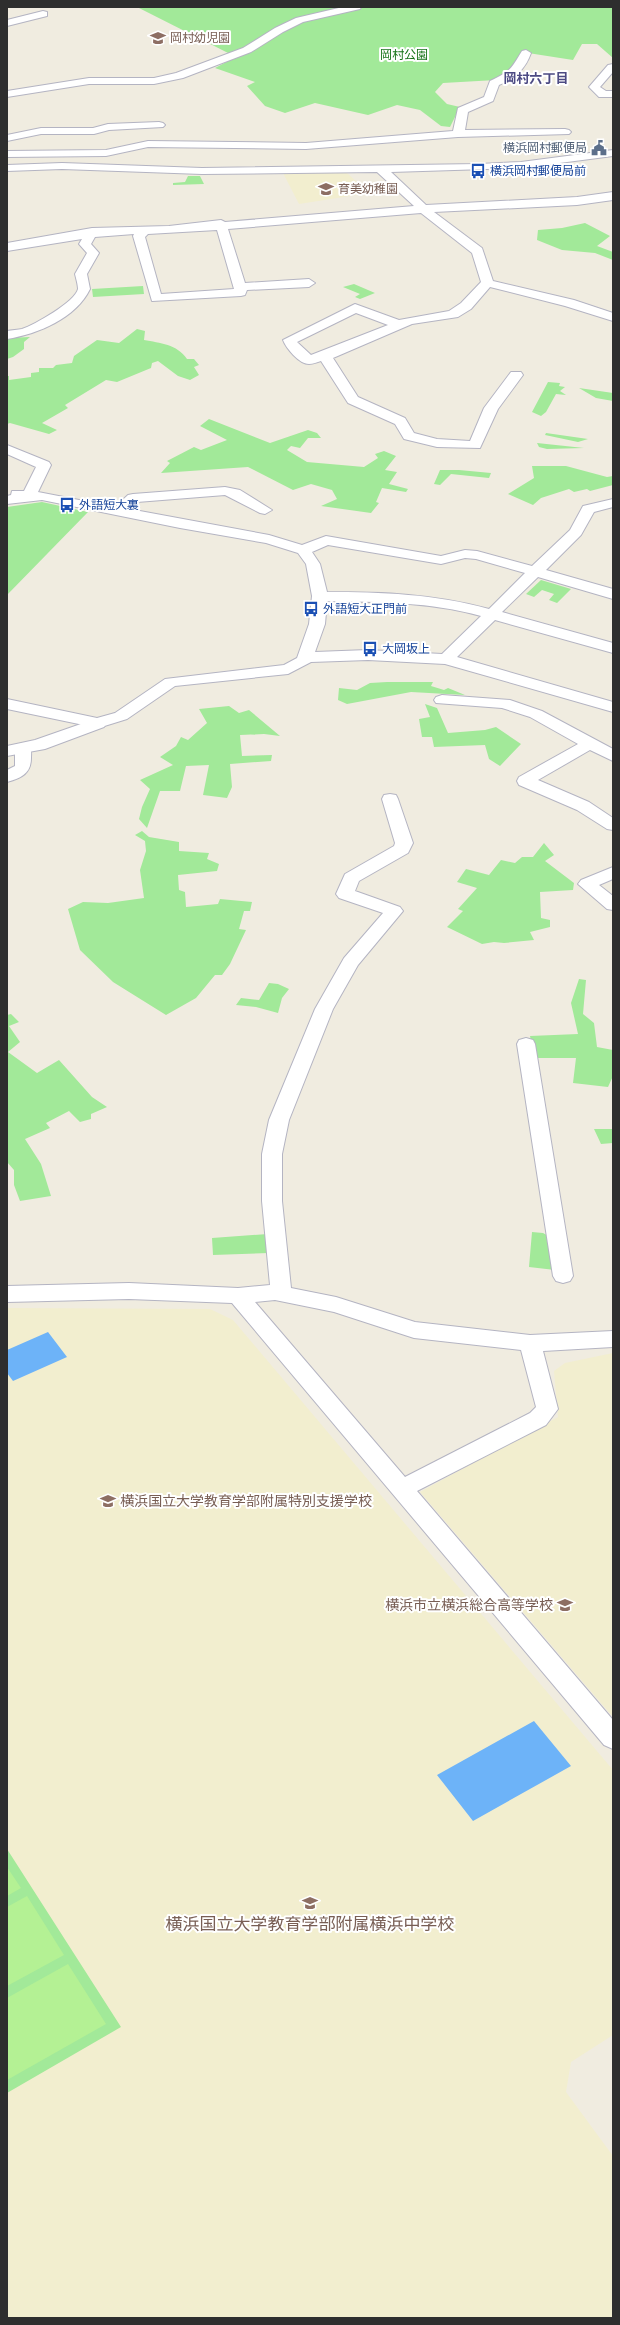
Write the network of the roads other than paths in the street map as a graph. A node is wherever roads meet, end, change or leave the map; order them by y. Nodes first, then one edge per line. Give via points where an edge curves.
1 (356, 7) edge
2 (43, 14) dead end
3 (7, 23) edge
4 (526, 53) dead end
5 (612, 69) edge
6 (7, 94) edge
7 (613, 94) edge
8 (159, 125) dead end
9 (565, 132) dead end
10 (458, 134) junction
11 (7, 138) edge
12 (306, 146) junction
13 (613, 153) edge
14 (7, 154) edge
15 (7, 168) edge
16 (318, 168) junction
17 (380, 168) junction
18 (613, 196) edge
19 (424, 209) junction
20 (221, 224) junction
21 (144, 231) junction
22 (92, 232) junction
23 (7, 247) edge
24 (309, 283) dead end
25 (487, 283) junction
26 (239, 287) junction
27 (613, 317) edge
28 (400, 325) junction
29 (7, 335) edge
30 (325, 356) junction
31 (516, 375) dead end
32 (7, 448) edge
33 (7, 492) edge
34 (28, 497) junction
35 (7, 500) edge
36 (613, 503) edge
37 (265, 510) dead end
38 (118, 512) junction
39 (303, 550) junction
40 (536, 572) junction
41 (613, 594) edge
42 (320, 596) junction
43 (492, 614) junction
44 (613, 648) edge
45 (305, 657) junction
46 (446, 659) junction
47 (442, 700) dead end
48 (7, 704) edge
49 (613, 707) edge
50 (98, 723) junction
51 (589, 744) junction
52 (15, 750) edge
53 (613, 756) edge
54 (7, 777) edge
55 (390, 799) dead end
56 (613, 825) edge
57 (613, 872) edge
58 (613, 906) edge
59 (526, 1044) dead end
60 (564, 1276) dead end
61 (281, 1293) junction
62 (7, 1294) edge
63 (238, 1296) junction
64 (613, 1339) edge
65 (530, 1343) junction
66 (402, 1489) junction
67 (613, 1738) edge

1 - 6 street via 300,20 247,50 178,76 149,81 89,81
2 - 3 street
4 - 10 street via 522,65 515,72 494,83 489,99 462,110 462,123
5 - 7 street via 594,87 603,95
8 - 11 street via 108,127 94,131 41,131
9 - 10 street
10 - 12 street
12 - 14 street via 148,144 106,153
12 - 16 street
13 - 17 street via 521,165
15 - 16 street via 62,166 202,171
16 - 17 street
17 - 19 street
18 - 19 street via 577,201
19 - 20 street
19 - 25 street via 478,251
20 - 21 street
20 - 26 street
21 - 22 street
21 - 26 street via 139,236 156,298 242,292
22 - 23 street
22 - 29 street via 85,244 93,253 81,274 84,289 80,297 64,311 42,324 26,332
24 - 26 street
25 - 27 street via 569,303
25 - 28 street via 466,306 454,314 409,321
28 - 30 street
28 - 30 street via 355,308 290,340 292,346 308,360
30 - 31 street via 353,400 400,421 410,436 428,442 475,445 492,408
32 - 34 street via 44,466
33 - 34 street
34 - 35 street
34 - 38 street via 42,496
36 - 40 street via 588,509 576,532
37 - 38 street via 235,493 225,491 132,498
38 - 39 street via 269,539
39 - 40 street via 326,540 338,541 384,552 441,560 465,554 477,555
39 - 42 street via 313,564
40 - 41 street
40 - 43 street
42 - 43 street via 381,597 454,604
42 - 45 street via 317,624
43 - 44 street
43 - 46 street
45 - 46 street via 368,655
45 - 50 street via 303,661 288,669 171,682 121,716
46 - 49 street
47 - 51 street via 504,703 536,714
48 - 50 street
50 - 52 street via 39,745
51 - 53 street
51 - 56 street via 525,781 584,806
52 - 54 street via 23,768
55 - 61 street via 404,843 402,848 351,878 345,894 394,910 350,962 324,1009 279,1120 272,1154 272,1201
57 - 58 street via 587,884
59 - 60 street
61 - 63 street
61 - 65 street via 336,1305 414,1330
62 - 63 street via 129,1291
63 - 66 street
64 - 65 street
65 - 66 street via 547,1409 538,1419
66 - 67 street

